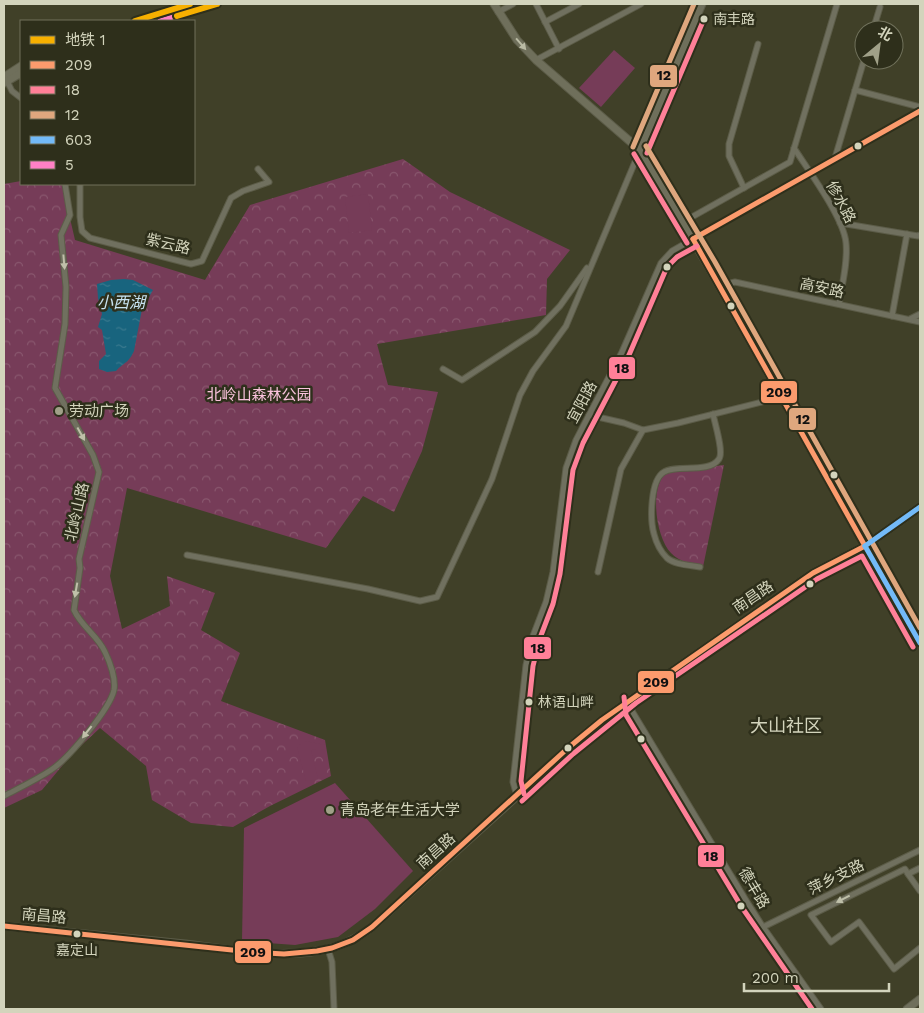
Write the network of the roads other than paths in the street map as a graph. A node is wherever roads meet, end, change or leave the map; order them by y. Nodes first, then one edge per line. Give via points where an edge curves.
1 (190, 4) edge
2 (214, 4) edge
3 (494, 4) edge
4 (513, 4) edge
5 (536, 4) edge
6 (579, 4) edge
7 (641, 4) edge
8 (702, 4) edge
9 (837, 4) edge
10 (202, 6) edge
11 (880, 7) dead end
12 (498, 12) junction
13 (141, 20) edge
14 (163, 20) edge
15 (876, 20) edge
16 (545, 22) junction
17 (758, 44) dead end
18 (559, 49) junction
19 (536, 60) junction
20 (20, 67) edge
21 (861, 70) edge
22 (20, 73) edge
23 (5, 81) edge
24 (855, 90) junction
25 (20, 97) edge
26 (920, 109) edge
27 (794, 148) junction
28 (640, 150) junction
29 (835, 158) junction
30 (258, 168) dead end
31 (810, 172) junction
32 (66, 185) edge
33 (80, 185) edge
34 (744, 188) junction
35 (683, 222) junction
36 (840, 223) junction
37 (908, 234) junction
38 (920, 235) edge
39 (693, 239) junction
40 (593, 260) junction
41 (720, 286) junction
42 (839, 304) junction
43 (920, 314) edge
44 (892, 316) junction
45 (910, 320) junction
46 (920, 322) edge
47 (443, 369) dead end
48 (782, 397) junction
49 (712, 414) junction
50 (589, 415) junction
51 (643, 430) junction
52 (920, 507) edge
53 (865, 546) junction
54 (187, 555) dead end
55 (700, 568) dead end
56 (598, 572) dead end
57 (920, 643) edge
58 (632, 697) junction
59 (4, 796) edge
60 (517, 796) junction
61 (920, 850) edge
62 (920, 868) edge
63 (878, 871) junction
64 (908, 874) junction
65 (884, 879) junction
66 (920, 891) edge
67 (4, 926) edge
68 (763, 927) junction
69 (920, 948) edge
70 (328, 949) junction
71 (920, 999) edge
72 (334, 1009) edge
73 (821, 1009) edge
74 (907, 1009) edge

1 - 13 main road
2 - 10 main road
3 - 12 main road
4 - 12 street
5 - 16 street
6 - 16 street
7 - 18 street
8 - 28 main road
9 - 27 street
10 - 14 main road
11 - 15 street
12 -> 19 main road
16 - 18 street
17 - 34 street via 729,144 729,156
18 - 19 street
19 - 28 main road
20 - 23 main road
21 - 24 street
22 - 23 main road
23 - 25 street
24 - 26 street
24 - 29 street
26 - 29 street, 宜阳路
27 - 31 street, 修水路
27 - 34 street via 790,162
28 - 35 main road
28 - 40 street
29 - 31 street, 宜阳路
30 - 33 street, 紫云路 via 269,182 231,198 202,261 191,264 90,238 82,231
31 - 36 street, 修水路
31 - 39 street, 宜阳路
32 -> 59 street, 北岭山路 via 70,215 61,235 66,287 65,324 55,388 93,455 98,472 79,559 74,610 106,653 114,689 105,709 61,762
34 - 35 street
35 - 39 main road
36 - 37 street
36 - 42 street, 修水路 via 846,241 846,262
37 - 38 street
37 - 44 street
39 - 41 main road
39 - 50 street, 宜阳路 via 661,263 622,352
40 - 47 street via 560,306 536,332 462,380
40 - 54 street via 566,326 520,395 492,479 437,596 420,601
41 - 42 street, 高安路 via 735,282
41 - 48 main road
42 - 44 street, 高安路
43 - 45 street
44 - 45 street, 高安路
45 - 46 street, 高安路
48 - 49 street
48 - 53 main road
49 - 51 street
49 - 55 street via 721,454 718,460 710,466 664,471 654,485 654,534 662,552 676,563
50 - 51 street
50 - 60 street, 宜阳路 via 566,468 553,572 526,666 513,782
51 - 56 street via 621,469
52 - 53 main road, 南昌路
53 - 57 main road
53 - 58 main road, 南昌路 via 813,573
58 - 60 main road, 南昌路 via 575,742
58 - 68 street, 德丰路 via 632,711
60 - 70 main road, 南昌路 via 372,927 351,941
61 - 63 street, 萍乡支路
62 - 64 street
63 - 65 street
63 - 68 street, 萍乡支路
64 - 65 street via 905,869
64 - 66 street
65 -> 69 street via 811,916 831,942 859,922 894,969
67 - 70 main road, 南昌路 via 277,955
68 - 73 street, 德丰路
70 - 72 street via 332,962
71 - 74 main road

